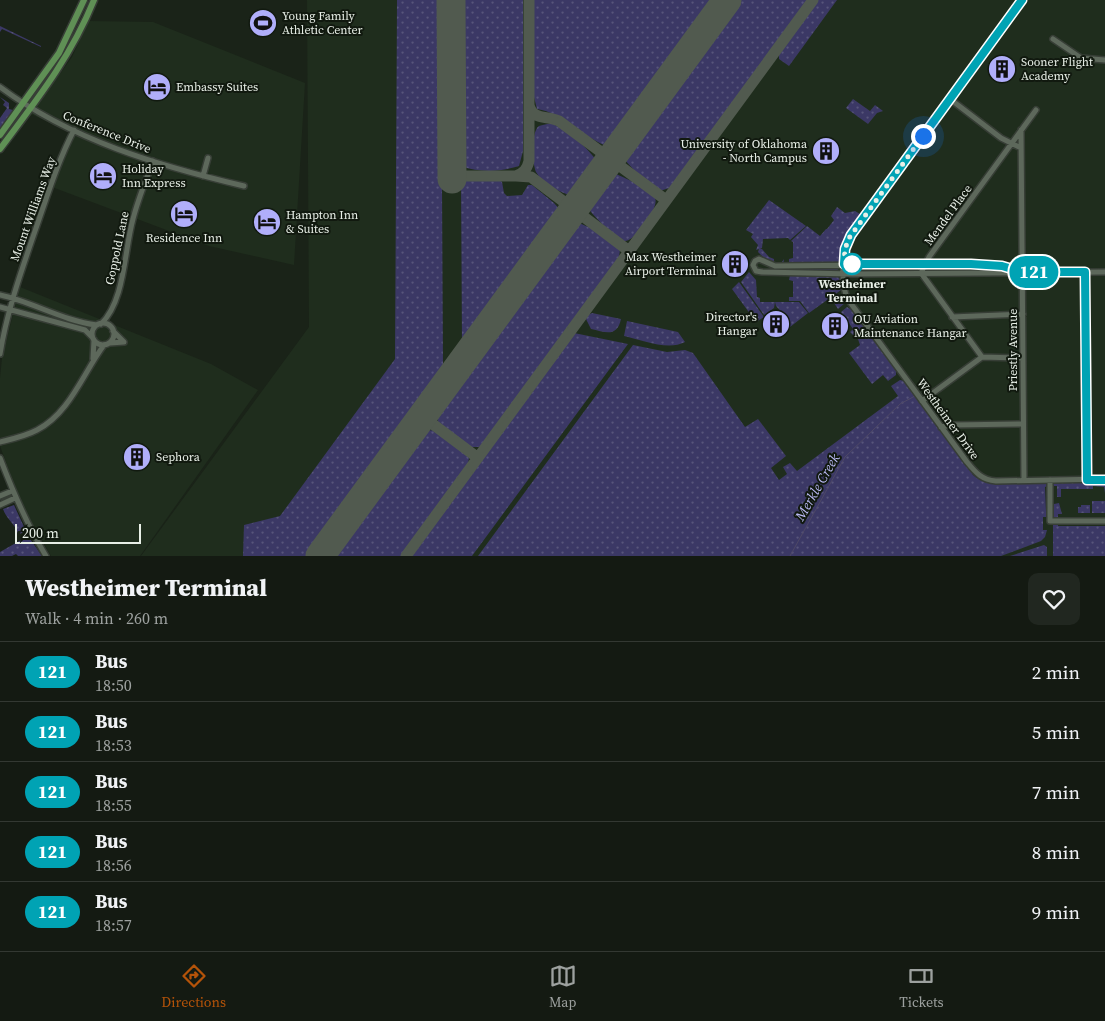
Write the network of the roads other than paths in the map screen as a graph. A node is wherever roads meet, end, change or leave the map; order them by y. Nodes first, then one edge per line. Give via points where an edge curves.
1 (84, 0) edge
2 (93, 0) edge
3 (1022, 0) edge
4 (1053, 39) dead end
5 (1105, 60) edge
6 (0, 87) edge
7 (950, 99) junction
8 (23, 104) junction
9 (30, 109) junction
10 (1036, 110) dead end
11 (74, 130) junction
12 (1021, 130) junction
13 (0, 135) edge
14 (1012, 144) junction
15 (1021, 148) junction
16 (0, 150) edge
17 (208, 158) dead end
18 (153, 161) junction
19 (203, 176) junction
20 (244, 186) dead end
21 (925, 263) junction
22 (844, 264) junction
23 (1022, 272) junction
24 (1085, 272) junction
25 (1105, 272) edge
26 (844, 273) junction
27 (921, 273) junction
28 (0, 295) edge
29 (13, 297) junction
30 (0, 307) edge
31 (10, 309) junction
32 (111, 311) junction
33 (1023, 314) junction
34 (952, 317) junction
35 (99, 325) junction
36 (112, 329) junction
37 (93, 339) junction
38 (107, 344) junction
39 (0, 354) edge
40 (982, 357) junction
41 (1022, 358) junction
42 (93, 359) junction
43 (922, 401) junction
44 (1023, 424) junction
45 (941, 427) junction
46 (0, 442) edge
47 (0, 458) edge
48 (1024, 480) junction
49 (1050, 480) junction
50 (1087, 480) junction
51 (1105, 480) edge
52 (12, 491) junction
53 (0, 496) edge
54 (15, 498) junction
55 (0, 505) edge
56 (1105, 521) edge
57 (46, 556) edge

1 - 8 main road via 59,53
2 - 9 main road via 68,55
3 - 7 street, Westheimer Drive
4 - 5 street via 1080,58
6 - 8 street, Conference Drive
7 - 14 street
7 - 22 street, Westheimer Drive via 851,235 845,249
8 - 9 street, Conference Drive
8 - 13 main road
9 - 11 street, Conference Drive
9 - 16 main road
10 - 12 street, Mendel Place
11 - 18 street, Conference Drive
11 - 29 street, Mount Williams Way via 53,179
12 - 14 street, Mendel Place
12 - 15 street, Priestly Avenue
14 - 15 street
14 - 21 street, Mendel Place
15 - 23 street, Priestly Avenue
17 - 19 street
18 - 19 street, Conference Drive
18 - 32 street, Goppold Lane via 133,217 119,288
19 - 20 street, Conference Drive
21 - 22 street
21 - 23 street via 994,265
21 - 27 street, Mendel Place
22 - 26 street, Westheimer Drive
22 - 26 street via 775,266 759,259 753,265 756,271 762,272
23 - 24 street
23 - 27 street
23 - 33 street, Priestly Avenue
24 - 25 street
24 - 50 street
26 - 27 street
26 - 43 street, Westheimer Drive via 849,301
27 - 34 street
28 - 29 street
29 - 31 street, Mount Williams Way
29 - 35 street via 82,323
30 - 31 street
31 - 37 street via 85,330
31 - 39 street, Mount Williams Way
32 - 35 street, Goppold Lane
32 - 36 street, Goppold Lane
33 - 34 street
33 - 41 street, Priestly Avenue
34 - 40 street
35 - 36 street via 106,324
35 - 37 street via 93,330
36 - 38 street via 113,338
36 - 38 street via 124,342
37 - 38 street via 99,344
37 - 42 street
38 - 42 street
40 - 41 street
40 - 43 street
41 - 44 street, Priestly Avenue
42 - 46 street via 69,400 52,420 36,430
43 - 45 street, Westheimer Drive
44 - 45 street
44 - 48 street, Priestly Avenue
45 - 48 street, Westheimer Drive via 980,477
47 - 52 street
48 - 49 street, Westheimer Drive
49 - 50 street, Westheimer Drive
49 - 56 street via 1050,521
50 - 51 street, Westheimer Drive
52 - 53 street
52 - 54 street
54 - 55 street
54 - 57 street

